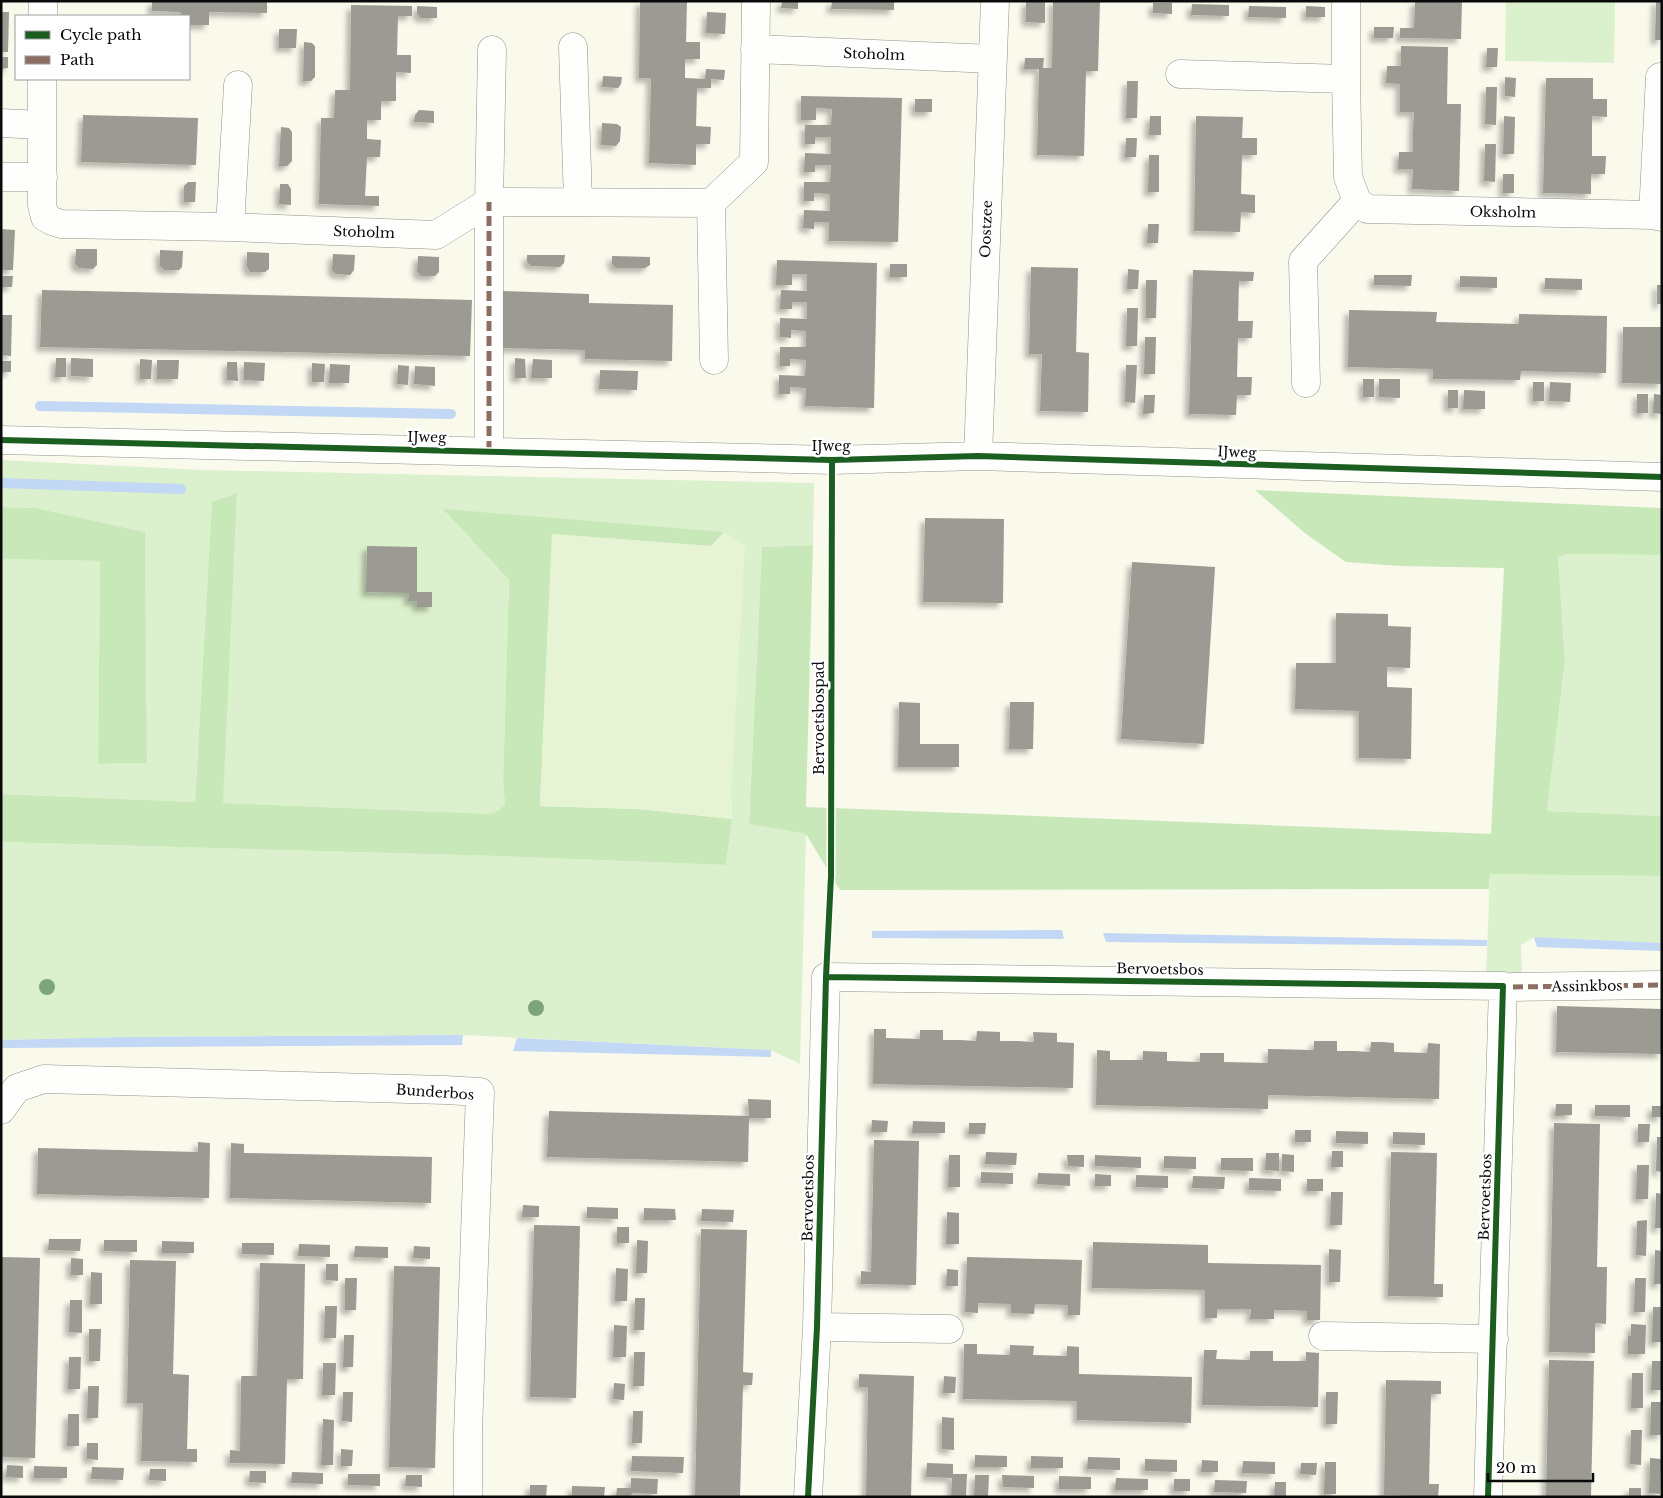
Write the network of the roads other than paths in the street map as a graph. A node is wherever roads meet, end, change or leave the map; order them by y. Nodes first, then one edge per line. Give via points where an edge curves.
1 (43, 1) edge
2 (756, 1) edge
3 (995, 1) edge
4 (1346, 1) edge
5 (43, 15) edge
6 (573, 47) dead end
7 (755, 49) junction
8 (492, 50) dead end
9 (993, 59) junction
10 (1180, 74) dead end
11 (1662, 77) edge
12 (1346, 78) junction
13 (42, 80) edge
14 (238, 85) dead end
15 (1, 123) edge
16 (42, 125) junction
17 (1, 177) edge
18 (43, 177) junction
19 (1357, 201) junction
20 (489, 202) junction
21 (578, 202) junction
22 (712, 203) junction
23 (1657, 216) edge
24 (230, 227) junction
25 (714, 360) dead end
26 (1306, 383) dead end
27 (1, 440) edge
28 (489, 451) junction
29 (978, 456) junction
30 (1662, 477) edge
31 (1662, 985) edge
32 (1513, 987) dead end
33 (1, 1110) edge
34 (817, 1327) junction
35 (949, 1329) dead end
36 (1323, 1336) dead end
37 (1494, 1338) junction
38 (468, 1497) edge
39 (808, 1497) edge
40 (1488, 1497) edge

1 - 5 street
2 - 7 street
3 - 9 street, Oostzee
4 - 12 street
6 - 21 street
7 - 9 street, Stoholm
7 - 22 street via 754,162
8 - 20 street
9 - 29 street, Oostzee
10 - 12 street
11 - 23 street, Oksholm
12 - 19 street via 1348,177
13 - 16 street, Stoholm
14 - 24 street
15 - 16 street
16 - 18 street, Stoholm
17 - 18 street
18 - 24 street, Stoholm via 45,217 61,224
19 - 23 street, Oksholm via 1367,209
19 - 26 street via 1303,261
20 - 21 street
20 - 24 street, Stoholm via 436,235
20 - 28 street
21 - 22 street
22 - 25 street
27 - 28 street, IJweg
28 - 29 street, IJweg via 832,460
29 - 30 street, IJweg
31 - 32 street, Assinkbos
33 - 38 street, Bunderbos via 17,1088 44,1079 480,1092
34 - 35 street
34 - 37 street, Bervoetsbos via 826,977 1503,986
34 - 39 street, Bervoetsbos
36 - 37 street
37 - 40 street, Bervoetsbos

